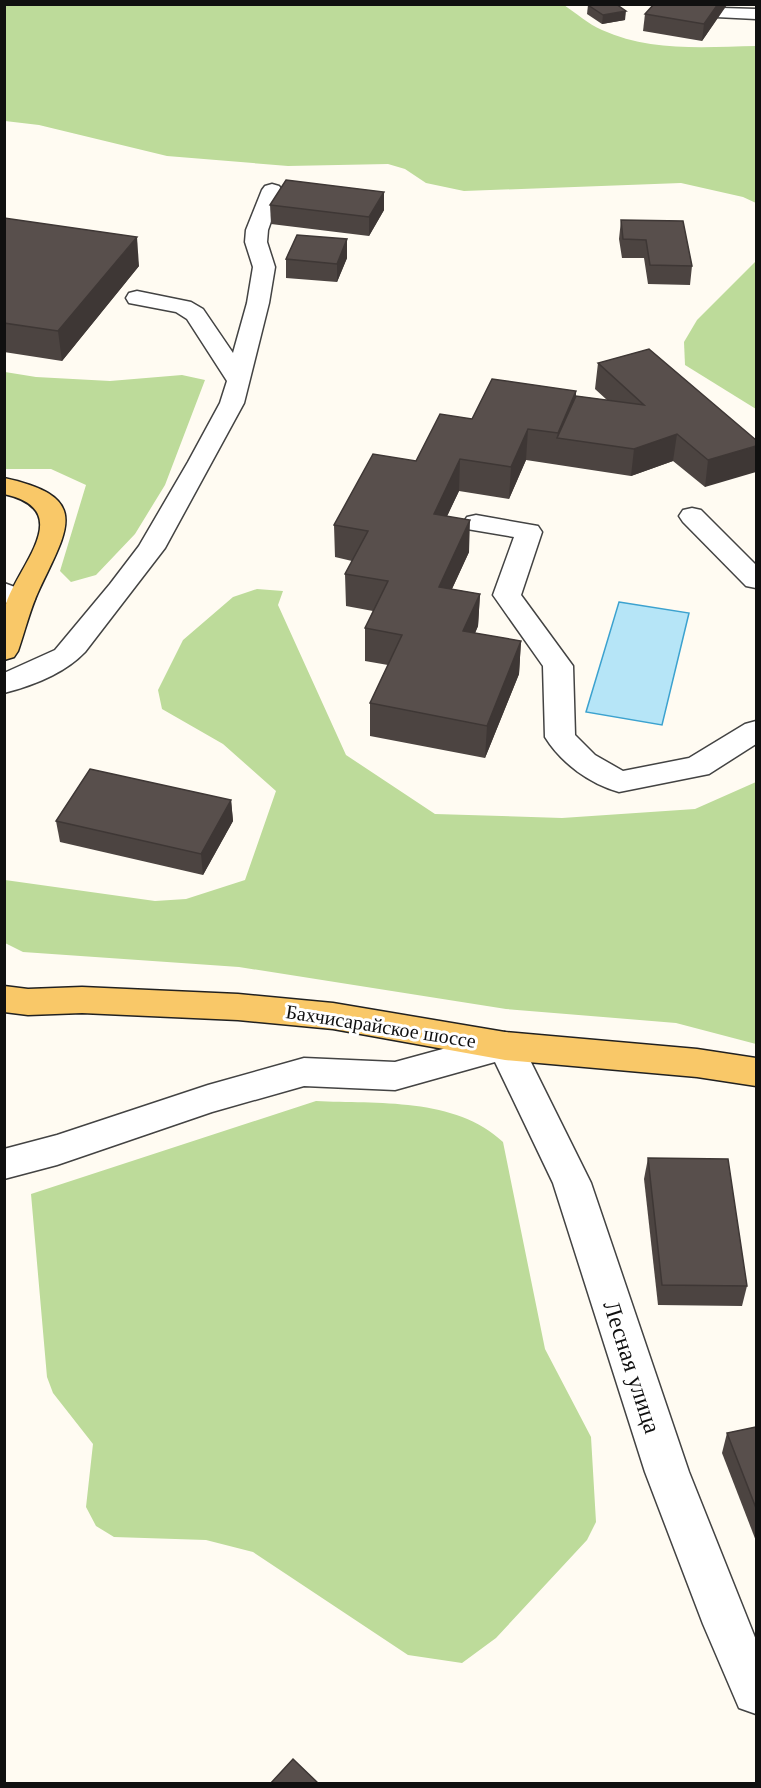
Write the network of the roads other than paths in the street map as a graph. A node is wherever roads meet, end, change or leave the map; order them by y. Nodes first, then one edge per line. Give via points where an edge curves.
1 (722, 13) dead end
2 (756, 14) edge
3 (272, 190) dead end
4 (137, 298) dead end
5 (239, 381) junction
6 (4, 486) edge
7 (692, 516) dead end
8 (476, 523) dead end
9 (756, 580) edge
10 (13, 595) edge
11 (4, 651) edge
12 (4, 684) edge
13 (756, 730) edge
14 (4, 999) edge
15 (505, 1046) junction
16 (756, 1072) edge
17 (4, 1164) edge
18 (756, 1691) edge

1 - 2 street
3 - 5 street via 257,230 256,242 264,267
4 - 5 street via 183,307 195,314
5 - 12 street via 232,403 201,462 151,548 120,590 65,656
6 - 10 main road via 38,497 49,506 55,519 52,534
7 - 9 street
8 - 13 street via 530,532 507,595 558,666 560,737 584,762 619,782 698,767
10 - 11 main road
14 - 15 main road, Бахчисарайское шоссе via 238,1007 333,1016
15 - 16 main road, Бахчисарайское шоссе
15 - 17 street via 395,1076 304,1072
15 - 18 street, Лесная улица via 572,1183 667,1472

